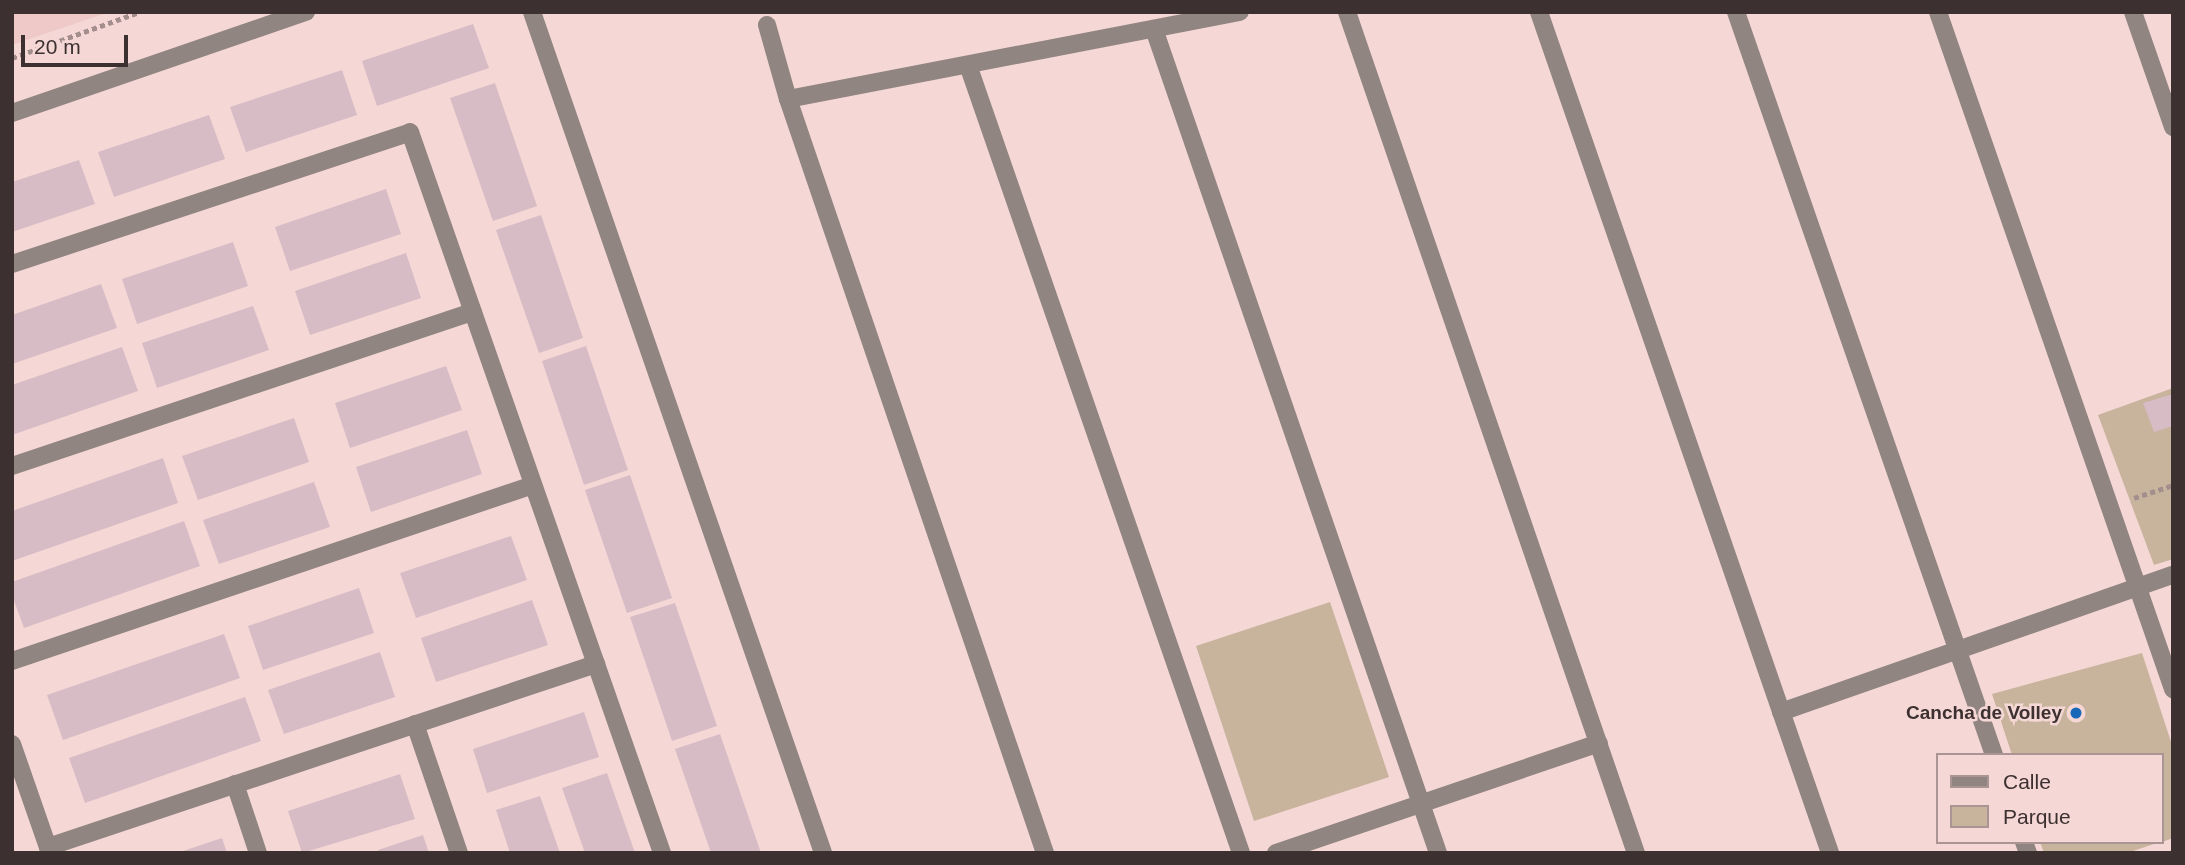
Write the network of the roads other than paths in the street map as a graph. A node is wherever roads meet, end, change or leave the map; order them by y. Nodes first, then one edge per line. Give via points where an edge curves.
1 (306, 12) edge
2 (532, 12) edge
3 (1240, 12) edge
4 (1347, 12) edge
5 (1539, 12) edge
6 (1736, 12) edge
7 (1938, 12) edge
8 (2133, 12) edge
9 (766, 25) dead end
10 (1154, 29) junction
11 (968, 65) junction
12 (788, 99) junction
13 (12, 113) edge
14 (2173, 127) edge
15 (12, 264) edge
16 (473, 312) junction
17 (12, 466) edge
18 (533, 485) junction
19 (2173, 575) edge
20 (2138, 588) junction
21 (1958, 650) junction
22 (12, 661) edge
23 (596, 663) junction
24 (2173, 689) edge
25 (1781, 712) junction
26 (415, 724) junction
27 (1599, 743) junction
28 (12, 744) edge
29 (1993, 753) edge
30 (235, 784) junction
31 (1420, 803) junction
32 (49, 850) edge
33 (258, 853) edge
34 (459, 853) edge
35 (662, 853) edge
36 (823, 853) edge
37 (1045, 853) edge
38 (1241, 853) edge
39 (1276, 853) edge
40 (1438, 853) edge
41 (1636, 853) edge
42 (1830, 853) edge

1 - 13 street
2 - 36 street
3 - 10 street
4 - 27 street
5 - 25 street
6 - 21 street
7 - 20 street
8 - 14 street
9 - 12 street
10 - 11 street
10 - 31 street
11 - 12 street
11 - 38 street
12 - 37 street
15 - 16 street via 410,132
16 - 17 street
16 - 18 street
18 - 22 street
18 - 23 street
19 - 20 street
20 - 21 street
20 - 24 street
21 - 25 street
21 - 29 street
23 - 26 street
23 - 35 street
25 - 42 street
26 - 30 street
26 - 34 street
27 - 31 street
27 - 41 street
28 - 32 street
30 - 32 street
30 - 33 street
31 - 39 street
31 - 40 street

